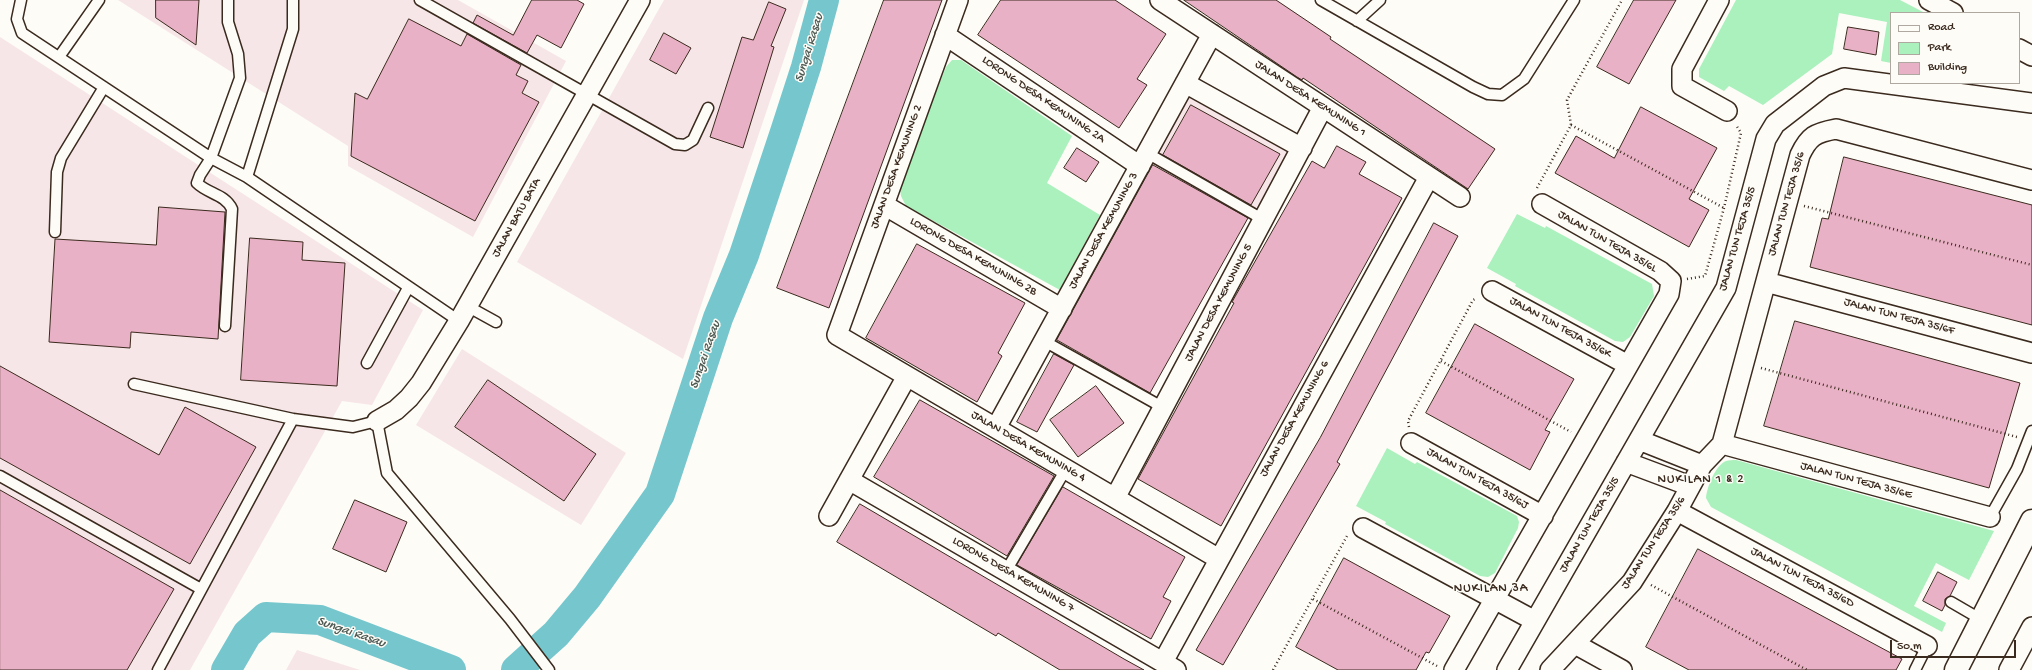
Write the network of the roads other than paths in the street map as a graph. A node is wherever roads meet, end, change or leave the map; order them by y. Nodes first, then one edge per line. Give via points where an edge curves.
1 (21, 0) edge
2 (99, 0) edge
3 (228, 0) edge
4 (293, 0) edge
5 (420, 0) edge
6 (640, 0) edge
7 (958, 0) edge
8 (1160, 0) edge
9 (1322, 0) edge
10 (1380, 0) edge
11 (1574, 0) edge
12 (1720, 0) edge
13 (1929, 0) edge
14 (1951, 12) edge
15 (1357, 21) junction
16 (1212, 34) junction
17 (945, 35) junction
18 (2020, 50) edge
19 (2032, 56) edge
20 (60, 57) junction
21 (1185, 83) junction
22 (1890, 84) edge
23 (1893, 84) edge
24 (104, 87) junction
25 (587, 93) junction
26 (2032, 101) edge
27 (1323, 107) junction
28 (708, 108) dead end
29 (1727, 111) road end
30 (1302, 148) junction
31 (211, 158) junction
32 (1143, 160) junction
33 (247, 177) junction
34 (1429, 177) junction
35 (2032, 180) edge
36 (1460, 197) dead end
37 (1542, 204) road end
38 (884, 205) junction
39 (1264, 220) junction
40 (55, 232) dead end
41 (1766, 282) junction
42 (408, 288) junction
43 (1492, 291) road end
44 (1062, 308) junction
45 (463, 314) junction
46 (496, 322) dead end
47 (225, 326) dead end
48 (837, 335) joint
49 (1044, 341) junction
50 (2032, 353) edge
51 (367, 363) dead end
52 (1628, 365) junction
53 (907, 376) junction
54 (134, 384) dead end
55 (1164, 408) junction
56 (293, 419) junction
57 (378, 421) junction
58 (996, 428) junction
59 (2030, 436) edge
60 (1639, 440) junction
61 (1411, 443) road end
62 (1722, 444) junction
63 (1626, 462) junction
64 (1702, 465) junction
65 (1066, 469) junction
66 (0, 476) edge
67 (849, 480) junction
68 (1690, 486) junction
69 (1115, 498) junction
70 (1677, 511) junction
71 (829, 516) dead end
72 (1543, 516) junction
73 (1990, 517) joint
74 (2032, 521) edge
75 (1363, 528) road end
76 (1218, 559) junction
77 (1006, 571) junction
78 (201, 589) junction
79 (1495, 600) junction
80 (1951, 602) dead end
81 (1982, 620) junction
82 (1535, 621) junction
83 (2032, 627) edge
84 (1574, 644) junction
85 (1928, 646) joint
86 (1169, 666) edge
87 (1446, 668) edge
88 (158, 670) edge
89 (549, 670) edge
90 (1507, 670) edge
91 (1550, 670) edge
92 (1622, 670) edge
93 (1914, 670) edge
94 (1956, 670) edge
95 (2009, 670) edge

1 - 20 lane via 17,19 22,32
2 - 20 lane
3 - 31 lane via 228,22 238,54 240,78
4 - 33 lane via 293,29
5 - 25 lane
6 - 25 street, JALAN BATU BATA
7 - 17 street, JALAN DESA KEMUNING 2
8 - 16 street, JALAN DESA KEMUNING 1
9 - 15 lane
10 - 15 lane
11 - 15 lane via 1524,79 1502,96 1488,94 1473,87
12 - 29 street via 1682,69 1682,86
13 - 14 street
16 - 21 street, JALAN DESA KEMUNING 3
16 - 27 street, JALAN DESA KEMUNING 1
17 - 32 street, LORONG DESA KEMUNING 2A
17 - 38 street, JALAN DESA KEMUNING 2
18 - 19 street
20 - 24 lane
21 - 30 street
21 - 32 street, JALAN DESA KEMUNING 3
22 - 60 street, JALAN TUN TEJA 35/5 via 1844,78 1824,86 1775,124 1766,139 1726,288
23 - 26 street, JALAN TUN TEJA 35/5
24 - 31 lane
24 - 40 lane via 61,158 57,172
25 - 28 lane via 675,144 685,145 693,140
25 - 45 street, JALAN BATU BATA
27 - 30 street, JALAN DESA KEMUNING 5
27 - 34 street, JALAN DESA KEMUNING 1
30 - 39 street, JALAN DESA KEMUNING 5
31 - 33 lane
31 - 47 lane via 197,183 222,197 232,209
32 - 39 lane
32 - 44 street, JALAN DESA KEMUNING 3
33 - 42 lane
34 - 36 street, JALAN DESA KEMUNING 1
34 - 76 street, JALAN DESA KEMUNING 6
35 - 41 street, JALAN TUN TEJA 35/6 via 1836,129 1818,132 1806,141 1800,155
37 - 52 street, JALAN TUN TEJA 35/6L via 1660,271 1671,281 1669,294
38 - 44 street, LORONG DESA KEMUNING 2B
38 - 48 street, JALAN DESA KEMUNING 2
39 - 55 street, JALAN DESA KEMUNING 5
41 - 50 street, JALAN TUN TEJA 35/6F
41 - 62 street, JALAN TUN TEJA 35/6
42 - 45 lane
42 - 51 lane
43 - 52 street, JALAN TUN TEJA 35/6K
44 - 49 street, JALAN DESA KEMUNING 3
45 - 46 lane
45 - 57 street, JALAN BATU BATA via 409,398
48 - 53 street, JALAN DESA KEMUNING 4
49 - 55 lane
49 - 58 street, JALAN DESA KEMUNING 3
52 - 72 street
53 - 58 street, JALAN DESA KEMUNING 4
53 - 67 street
54 - 56 lane
55 - 69 street, JALAN DESA KEMUNING 5
56 - 57 lane via 352,426
56 - 78 lane
57 - 89 lane via 387,473 510,618
58 - 65 street, JALAN DESA KEMUNING 4
59 - 73 lane via 2017,470
60 - 63 street, JALAN TUN TEJA 35/5
60 - 64 street
61 - 72 street, JALAN TUN TEJA 35/6J
62 - 64 street, JALAN TUN TEJA 35/6
62 - 73 street, JALAN TUN TEJA 35/6E
63 - 68 street, JALAN TUN TEJA 35/6
63 - 82 street, JALAN TUN TEJA 35/5
64 - 68 street, JALAN TUN TEJA 35/6
65 - 69 street, JALAN DESA KEMUNING 4
65 - 77 lane
66 - 78 lane
67 - 71 street
67 - 77 street, LORONG DESA KEMUNING 7
68 - 70 street, JALAN TUN TEJA 35/6
69 - 76 street, JALAN DESA KEMUNING 4
70 - 84 street, JALAN TUN TEJA 35/6 via 1635,576
70 - 85 street, JALAN TUN TEJA 35/6D
72 - 79 street
74 - 81 street
75 - 79 street
76 - 86 street, JALAN DESA KEMUNING 6
77 - 86 street, LORONG DESA KEMUNING 7
78 - 88 lane
79 - 82 street
79 - 87 street
80 - 81 lane
81 - 94 street
82 - 90 street, JALAN TUN TEJA 35/5
83 - 95 street
84 - 91 street, JALAN TUN TEJA 35/6
84 - 92 street
85 - 93 lane

